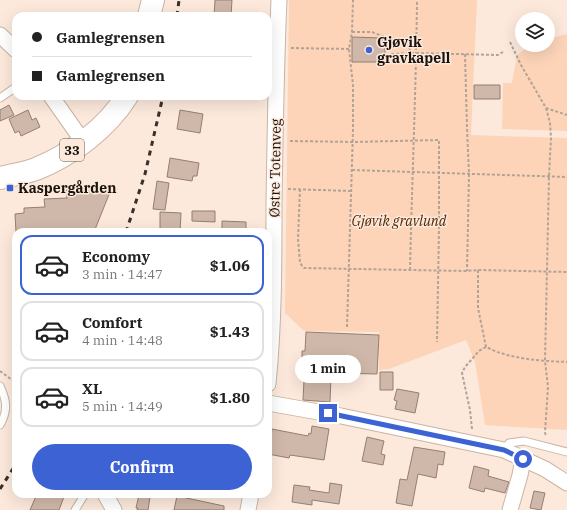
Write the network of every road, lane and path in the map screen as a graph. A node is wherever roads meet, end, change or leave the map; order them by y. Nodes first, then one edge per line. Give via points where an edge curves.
1 (153, 0) edge
2 (161, 0) edge
3 (279, 0) edge
4 (352, 0) edge
5 (417, 0) edge
6 (150, 12) edge
7 (160, 12) edge
8 (352, 32) junction
9 (0, 35) edge
10 (510, 42) dead end
11 (12, 46) edge
12 (277, 47) junction
13 (349, 49) junction
14 (503, 52) dead end
15 (412, 53) junction
16 (416, 53) junction
17 (391, 54) dead end
18 (465, 54) junction
19 (12, 90) edge
20 (0, 98) edge
21 (55, 100) edge
22 (110, 100) edge
23 (124, 100) edge
24 (546, 108) junction
25 (567, 115) edge
26 (77, 133) junction
27 (290, 141) dead end
28 (414, 141) junction
29 (353, 142) junction
30 (352, 170) junction
31 (412, 172) junction
32 (0, 173) edge
33 (439, 173) junction
34 (469, 174) junction
35 (549, 176) junction
36 (567, 177) edge
37 (0, 178) edge
38 (286, 189) dead end
39 (300, 189) junction
40 (351, 191) junction
41 (348, 268) junction
42 (410, 270) junction
43 (438, 270) junction
44 (467, 270) junction
45 (478, 270) junction
46 (547, 271) junction
47 (567, 272) edge
48 (272, 323) edge
49 (347, 327) dead end
50 (437, 342) dead end
51 (486, 346) junction
52 (545, 361) junction
53 (567, 362) edge
54 (0, 371) edge
55 (12, 379) edge
56 (0, 386) edge
57 (272, 404) edge
58 (0, 425) edge
59 (471, 442) junction
60 (546, 446) junction
61 (504, 450) junction
62 (567, 452) edge
63 (523, 459) junction
64 (567, 483) edge
65 (84, 498) edge
66 (107, 498) edge
67 (250, 498) edge
68 (76, 510) edge
69 (114, 510) edge
70 (248, 510) edge
71 (510, 510) edge

1 - 6 main road
2 - 7 main road
3 - 12 street, Østre Totenveg
4 - 8 path
5 - 16 path
8 - 13 path
8 - 15 path via 372,32 408,46
9 - 11 street
10 - 24 path
12 - 13 path
12 - 48 street, Østre Totenveg
13 - 29 path via 354,85
14 - 18 path via 498,55
15 - 16 path
15 - 17 path
16 - 18 path
16 - 28 path
18 - 34 path
19 - 20 lane
21 - 26 street
22 - 26 main road, 33
23 - 37 main road, 33 via 105,124 57,160 35,170
24 - 25 path
24 - 35 path via 551,138
26 - 32 main road, 33 via 55,147
27 - 29 path
28 - 29 path
28 - 31 path
28 - 33 path via 439,140
29 - 30 path
30 - 31 path
30 - 40 path
31 - 33 path
31 - 42 path
33 - 34 path
33 - 43 path
34 - 35 path
34 - 44 path
35 - 36 path
35 - 46 path
38 - 39 path
39 - 40 path
39 - 41 path via 300,263 304,268
40 - 41 path
41 - 42 path
41 - 49 path
42 - 43 path
43 - 44 path
43 - 50 path
44 - 45 path
45 - 46 path
45 - 51 path via 478,308
46 - 47 path
46 - 52 path
51 - 52 path via 500,353
51 - 59 path via 478,351 462,373 470,410
52 - 53 path
52 - 60 path via 548,388
54 - 55 path
56 - 58 lane via 6,406
57 - 59 street
59 - 61 street
60 - 61 lane via 524,442 509,443
60 - 62 lane
61 - 63 street
63 - 64 street
63 - 71 street
65 - 68 lane
66 - 69 street
67 - 70 street

